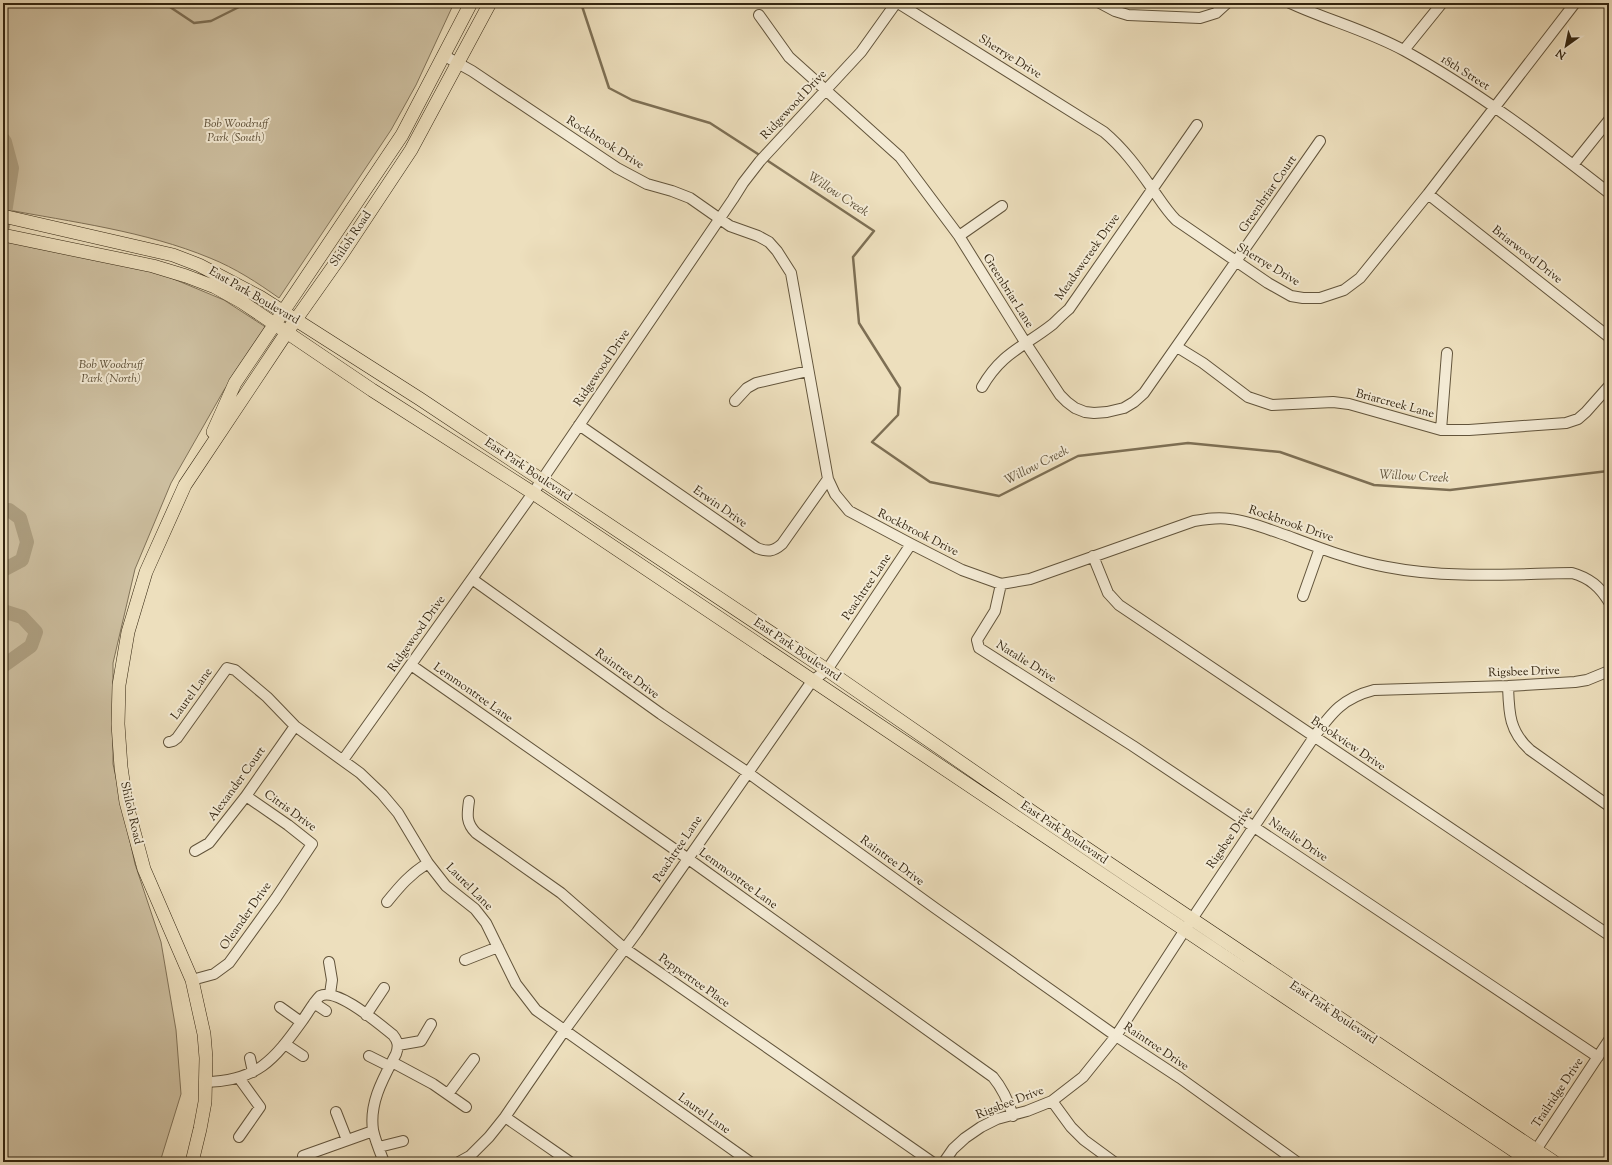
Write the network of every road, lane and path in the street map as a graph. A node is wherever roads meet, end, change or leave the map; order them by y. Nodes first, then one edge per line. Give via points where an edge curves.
1 (490, 3) edge
2 (897, 3) edge
3 (1100, 3) edge
4 (1227, 3) edge
5 (1290, 3) edge
6 (1442, 3) edge
7 (1575, 3) edge
8 (469, 6) edge
9 (1311, 7) edge
10 (759, 15) dead end
11 (1404, 50) junction
12 (443, 55) junction
13 (458, 64) junction
14 (826, 90) junction
15 (1494, 107) junction
16 (1609, 120) edge
17 (1197, 125) dead end
18 (1320, 141) dead end
19 (1573, 165) junction
20 (1152, 188) junction
21 (1428, 194) junction
22 (1609, 194) edge
23 (1002, 206) dead end
24 (3, 216) edge
25 (719, 219) junction
26 (3, 235) edge
27 (959, 236) junction
28 (1237, 262) junction
29 (283, 312) junction
30 (296, 319) junction
31 (275, 324) junction
32 (287, 332) junction
33 (1609, 337) edge
34 (1025, 342) junction
35 (1177, 347) junction
36 (1447, 353) dead end
37 (808, 371) junction
38 (1609, 386) edge
39 (982, 387) dead end
40 (734, 401) dead end
41 (579, 425) junction
42 (1441, 430) junction
43 (197, 467) junction
44 (542, 479) junction
45 (828, 479) junction
46 (533, 493) junction
47 (911, 544) junction
48 (1320, 548) junction
49 (1093, 556) junction
50 (472, 579) junction
51 (1001, 584) junction
52 (1303, 596) dead end
53 (1609, 602) edge
54 (411, 665) junction
55 (827, 670) junction
56 (1609, 671) edge
57 (812, 681) junction
58 (1508, 686) junction
59 (294, 726) junction
60 (1314, 737) junction
61 (169, 742) dead end
62 (344, 760) junction
63 (747, 772) junction
64 (246, 796) junction
65 (469, 801) dead end
66 (1609, 806) edge
67 (1254, 827) junction
68 (308, 850) joint
69 (194, 851) dead end
70 (687, 858) junction
71 (428, 863) junction
72 (387, 902) dead end
73 (1192, 919) junction
74 (1184, 930) junction
75 (1609, 935) edge
76 (498, 946) junction
77 (624, 948) junction
78 (465, 960) dead end
79 (329, 962) dead end
80 (192, 980) junction
81 (384, 988) dead end
82 (330, 994) junction
83 (314, 1003) junction
84 (280, 1007) dead end
85 (326, 1011) dead end
86 (366, 1015) junction
87 (301, 1022) junction
88 (431, 1024) dead end
89 (564, 1030) junction
90 (1116, 1036) junction
91 (1609, 1040) edge
92 (285, 1044) junction
93 (398, 1045) junction
94 (303, 1056) dead end
95 (369, 1056) dead end
96 (1598, 1057) junction
97 (250, 1058) dead end
98 (474, 1059) dead end
99 (390, 1064) junction
100 (253, 1072) junction
101 (239, 1078) junction
102 (206, 1082) junction
103 (448, 1094) junction
104 (1052, 1101) junction
105 (466, 1107) dead end
106 (336, 1112) dead end
107 (1013, 1116) junction
108 (506, 1117) junction
109 (373, 1131) junction
110 (239, 1137) dead end
111 (347, 1140) junction
112 (403, 1141) dead end
113 (379, 1147) junction
114 (1536, 1150) junction
115 (303, 1156) dead end
116 (192, 1162) edge
117 (384, 1162) edge
118 (459, 1162) edge
119 (570, 1162) edge
120 (750, 1162) edge
121 (932, 1162) edge
122 (944, 1162) edge
123 (1114, 1162) edge
124 (1297, 1162) edge
125 (1531, 1162) edge
126 (1554, 1162) edge

1 - 13 main road, Shiloh Road
2 - 14 street, Ridgewood Drive via 861,52
2 - 20 street, Sherrye Drive via 1104,132 1119,144
3 - 4 street via 1128,15 1200,18 1216,13
5 - 9 street, 18th Street
6 - 11 street
7 - 15 street, Sherrye Drive
8 - 12 main road, Shiloh Road
9 - 11 street, 18th Street
10 - 14 street, Greenbriar Lane via 789,57
11 - 15 street, 18th Street
12 - 13 street, Rockbrook Drive
12 - 29 main road, Shiloh Road via 397,141
13 - 25 street, Rockbrook Drive via 617,168 647,184 690,198
13 - 30 main road, Shiloh Road via 411,150
14 - 25 street, Ridgewood Drive via 760,161
14 - 27 street, Greenbriar Lane via 900,158
15 - 19 street, 18th Street
15 - 21 street, Sherrye Drive
16 - 19 street
17 - 20 street, Meadowcreek Drive
18 - 28 street, Greenbriar Court
19 - 22 street, 18th Street
20 - 28 street, Sherrye Drive via 1166,211 1176,220
20 - 34 street, Meadowcreek Drive via 1069,309 1053,324
21 - 28 street, Sherrye Drive via 1360,278 1332,295 1311,298 1291,296
21 - 33 street, Briarwood Drive
23 - 27 street
24 - 29 main road, East Park Boulevard via 180,258 225,277
25 - 37 street, Rockbrook Drive via 769,242 784,261 791,273
25 - 41 street, Ridgewood Drive
26 - 31 main road, East Park Boulevard via 154,266 186,276 215,287
27 - 34 street, Greenbriar Lane
28 - 35 street, Greenbriar Lane
29 - 30 main road, East Park Boulevard
29 - 31 main road, Shiloh Road
30 - 32 main road, Shiloh Road
30 - 44 main road, East Park Boulevard
31 - 32 main road, East Park Boulevard
31 - 43 main road, Shiloh Road via 235,383
32 - 43 main road, Shiloh Road
32 - 46 main road, East Park Boulevard
34 - 35 street, Greenbriar Lane via 1060,395 1075,408 1094,413 1124,408 1134,402 1144,393
34 - 39 street, Meadowcreek Drive via 990,373
35 - 42 street, Briarcreek Lane via 1221,375 1240,393 1261,403 1349,404
36 - 42 street
37 - 40 street via 756,383
37 - 45 street, Rockbrook Drive
38 - 42 street, Briarcreek Lane via 1578,419 1566,423
41 - 44 street, Ridgewood Drive
41 - 45 street, Erwin Drive via 757,548 767,552 782,544
43 - 80 main road, Shiloh Road via 185,485 146,572 137,599 119,685 118,724 126,802 144,869
44 - 46 street, Ridgewood Drive
44 - 55 main road, East Park Boulevard
45 - 47 street, Rockbrook Drive via 835,494 849,511
46 - 50 street, Ridgewood Drive
46 - 57 main road, East Park Boulevard
47 - 51 street, Rockbrook Drive via 962,570
47 - 55 street, Peachtree Lane
48 - 49 street, Rockbrook Drive via 1247,522 1212,518 1194,521
48 - 52 street
48 - 53 street, Rockbrook Drive via 1386,567 1417,572 1572,573 1592,580
49 - 51 street, Rockbrook Drive via 1030,578
49 - 60 street, Brookview Drive via 1108,593 1119,605
50 - 54 street, Ridgewood Drive
50 - 63 street, Raintree Drive
51 - 67 street, Natalie Drive via 995,611 978,640 979,648
54 - 62 street, Ridgewood Drive
54 - 70 street, Lemmontree Lane
55 - 57 street, Peachtree Lane
55 - 73 main road, East Park Boulevard
56 - 58 street, Rigsbee Drive via 1575,682
57 - 63 street, Peachtree Lane
57 - 74 main road, East Park Boulevard
58 - 60 street, Rigsbee Drive via 1374,690 1358,695 1334,710
58 - 66 street via 1510,721 1521,742
59 - 61 street, Laurel Lane via 267,697 235,670 227,668 177,738
59 - 62 street, Laurel Lane
59 - 64 street, Alexander Court
60 - 67 street, Rigsbee Drive
60 - 75 street, Brookview Drive
62 - 71 street, Laurel Lane via 382,794 398,813
63 - 70 street, Peachtree Lane
63 - 90 street, Raintree Drive
64 - 68 street, Citris Drive via 312,844
64 - 69 street, Alexander Court via 209,843
65 - 77 street, Peppertree Place via 467,821 476,833 561,894
67 - 73 street, Rigsbee Drive
67 - 96 street, Natalie Drive
68 - 80 street, Oleander Drive via 229,963 214,974
70 - 77 street, Peachtree Lane
70 - 107 street, Lemmontree Lane via 993,1077 1002,1088
71 - 72 street via 402,883
71 - 76 street, Laurel Lane via 446,886 475,909
73 - 74 street, Rigsbee Drive
73 - 114 main road, East Park Boulevard
74 - 90 street, Rigsbee Drive
74 - 125 main road, East Park Boulevard
76 - 78 street
76 - 89 street, Laurel Lane via 524,995 536,1010
77 - 89 street, Peachtree Lane
77 - 121 street, Peppertree Place
79 - 82 street via 332,980
80 - 102 main road, Shiloh Road via 204,1034
81 - 86 street
82 - 83 street via 320,996
82 - 86 street via 340,997
83 - 85 street
83 - 87 street
84 - 87 street
86 - 93 street via 393,1035
87 - 92 street
88 - 93 street via 421,1041
89 - 108 street, Peachtree Lane
89 - 120 street, Laurel Lane
90 - 104 street, Rigsbee Drive via 1083,1077
90 - 124 street, Raintree Drive via 1180,1078
91 - 96 street, Trailridge Drive
92 - 94 street
92 - 100 street via 270,1062
93 - 99 street
95 - 99 street
96 - 114 street, Trailridge Drive
97 - 100 street
98 - 103 street
99 - 103 street
99 - 109 street via 376,1097
100 - 101 street
101 - 102 street
101 - 110 street via 260,1107
102 - 116 main road, Shiloh Road via 200,1129
103 - 105 street
104 - 107 street, Rigsbee Drive
104 - 123 street via 1084,1140
106 - 111 street
107 - 122 street, Rigsbee Drive via 997,1119 969,1135 953,1149
108 - 118 street, Peachtree Lane via 470,1156
108 - 119 street
109 - 111 street
109 - 113 street
111 - 115 street
112 - 113 street
113 - 117 street
114 - 125 street, Trailridge Drive
114 - 126 main road, East Park Boulevard

